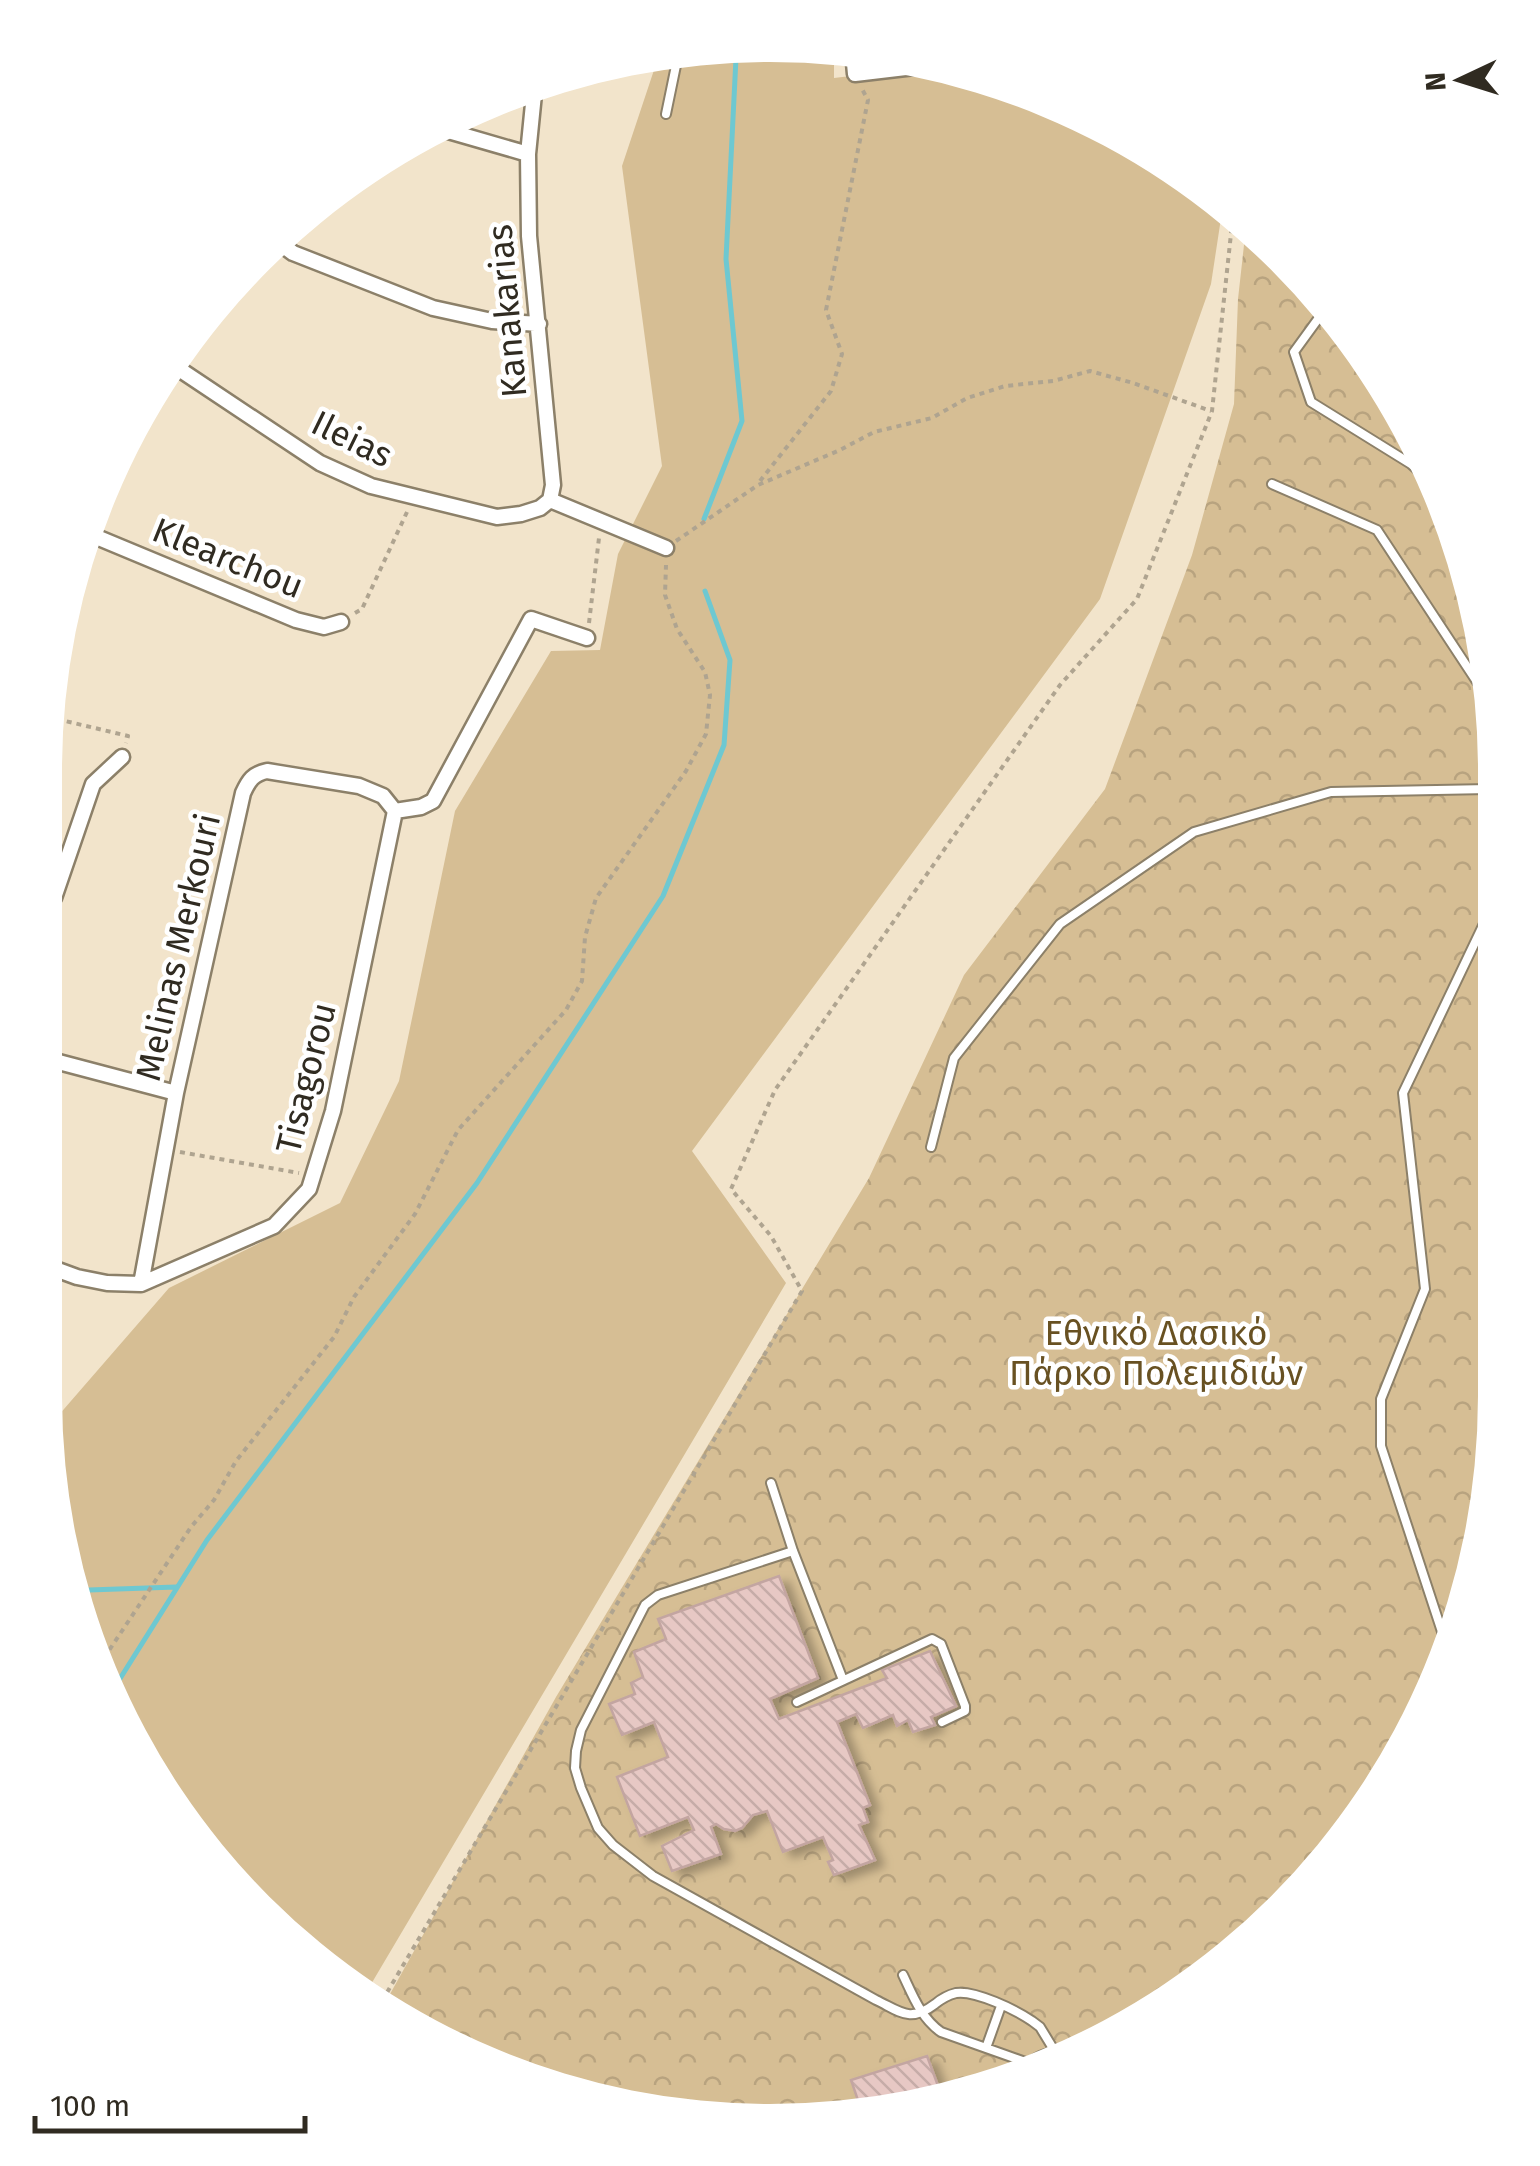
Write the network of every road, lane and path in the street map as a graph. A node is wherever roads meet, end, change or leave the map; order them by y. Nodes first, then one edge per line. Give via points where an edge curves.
1 (854, 68) edge
2 (674, 70) edge
3 (878, 71) edge
4 (854, 74) junction
5 (533, 104) edge
6 (666, 114) dead end
7 (459, 134) edge
8 (528, 154) junction
9 (1231, 234) edge
10 (290, 251) edge
11 (1316, 321) edge
12 (539, 324) junction
13 (185, 373) edge
14 (1212, 411) junction
15 (1407, 462) edge
16 (1272, 484) dead end
17 (758, 485) junction
18 (414, 498) junction
19 (550, 500) junction
20 (600, 535) dead end
21 (101, 539) edge
22 (666, 548) junction
23 (341, 622) joint
24 (587, 638) joint
25 (1470, 671) edge
26 (64, 721) edge
27 (122, 757) joint
28 (1478, 789) edge
29 (395, 811) junction
30 (62, 875) edge
31 (1478, 936) edge
32 (62, 1063) edge
33 (176, 1094) junction
34 (931, 1147) dead end
35 (164, 1149) junction
36 (313, 1176) junction
37 (62, 1272) edge
38 (140, 1284) junction
39 (771, 1484) dead end
40 (793, 1551) junction
41 (1439, 1625) edge
42 (110, 1650) edge
43 (843, 1680) junction
44 (797, 1702) dead end
45 (942, 1722) dead end
46 (903, 1974) dead end
47 (388, 1991) edge
48 (1001, 2006) junction
49 (923, 2014) junction
50 (1053, 2045) edge
51 (986, 2048) junction
52 (1012, 2061) edge

1 - 4 street
2 - 6 lane
3 - 4 street
4 - 17 path via 868,100 826,310 842,354 830,390
5 - 8 street, Kanakarias
7 - 8 street
8 - 12 street, Kanakarias
9 - 14 path
10 - 12 street via 433,308
11 - 15 lane via 1294,352 1310,402
12 - 19 street, Kanakarias
13 - 18 street, Ileias via 320,463
14 - 17 path via 1090,372 967,398 932,418 874,432
14 - 47 path via 1137,600 1060,684 775,1090 731,1189 771,1236 802,1291
16 - 25 lane via 1377,530
17 - 22 path
18 - 19 street, Ileias via 498,517
18 - 23 path via 362,609
19 - 22 street
20 - 24 path
21 - 23 street, Klearchou via 296,620 324,627
22 - 42 path via 665,595 706,672 706,734 596,898 582,981 566,1010 458,1130 415,1214 354,1297 334,1337 236,1461
24 - 29 street via 531,619 433,801
26 - 27 path via 128,736
27 - 30 street via 93,784
28 - 34 lane via 1332,792 1194,832 1060,924 954,1058
29 - 33 street, Melinas Merkouri via 383,796 360,786 267,771 248,781
29 - 36 street, Tisagorou via 333,1112
31 - 41 lane via 1403,1092 1425,1289 1381,1399 1382,1446
32 - 33 street
33 - 35 street, Melinas Merkouri
35 - 36 path
35 - 38 street, Melinas Merkouri
36 - 38 street, Tisagorou via 274,1226
37 - 38 street, Tisagorou
39 - 40 lane
40 - 43 lane
40 - 49 lane via 645,1604 581,1730 575,1768 580,1788 598,1828 640,1868 876,2000
43 - 44 lane
43 - 45 lane via 937,1641 965,1706
46 - 49 lane
48 - 49 lane via 958,1992
48 - 50 lane via 1040,2027
48 - 51 lane
49 - 51 lane via 941,2032
51 - 52 lane

